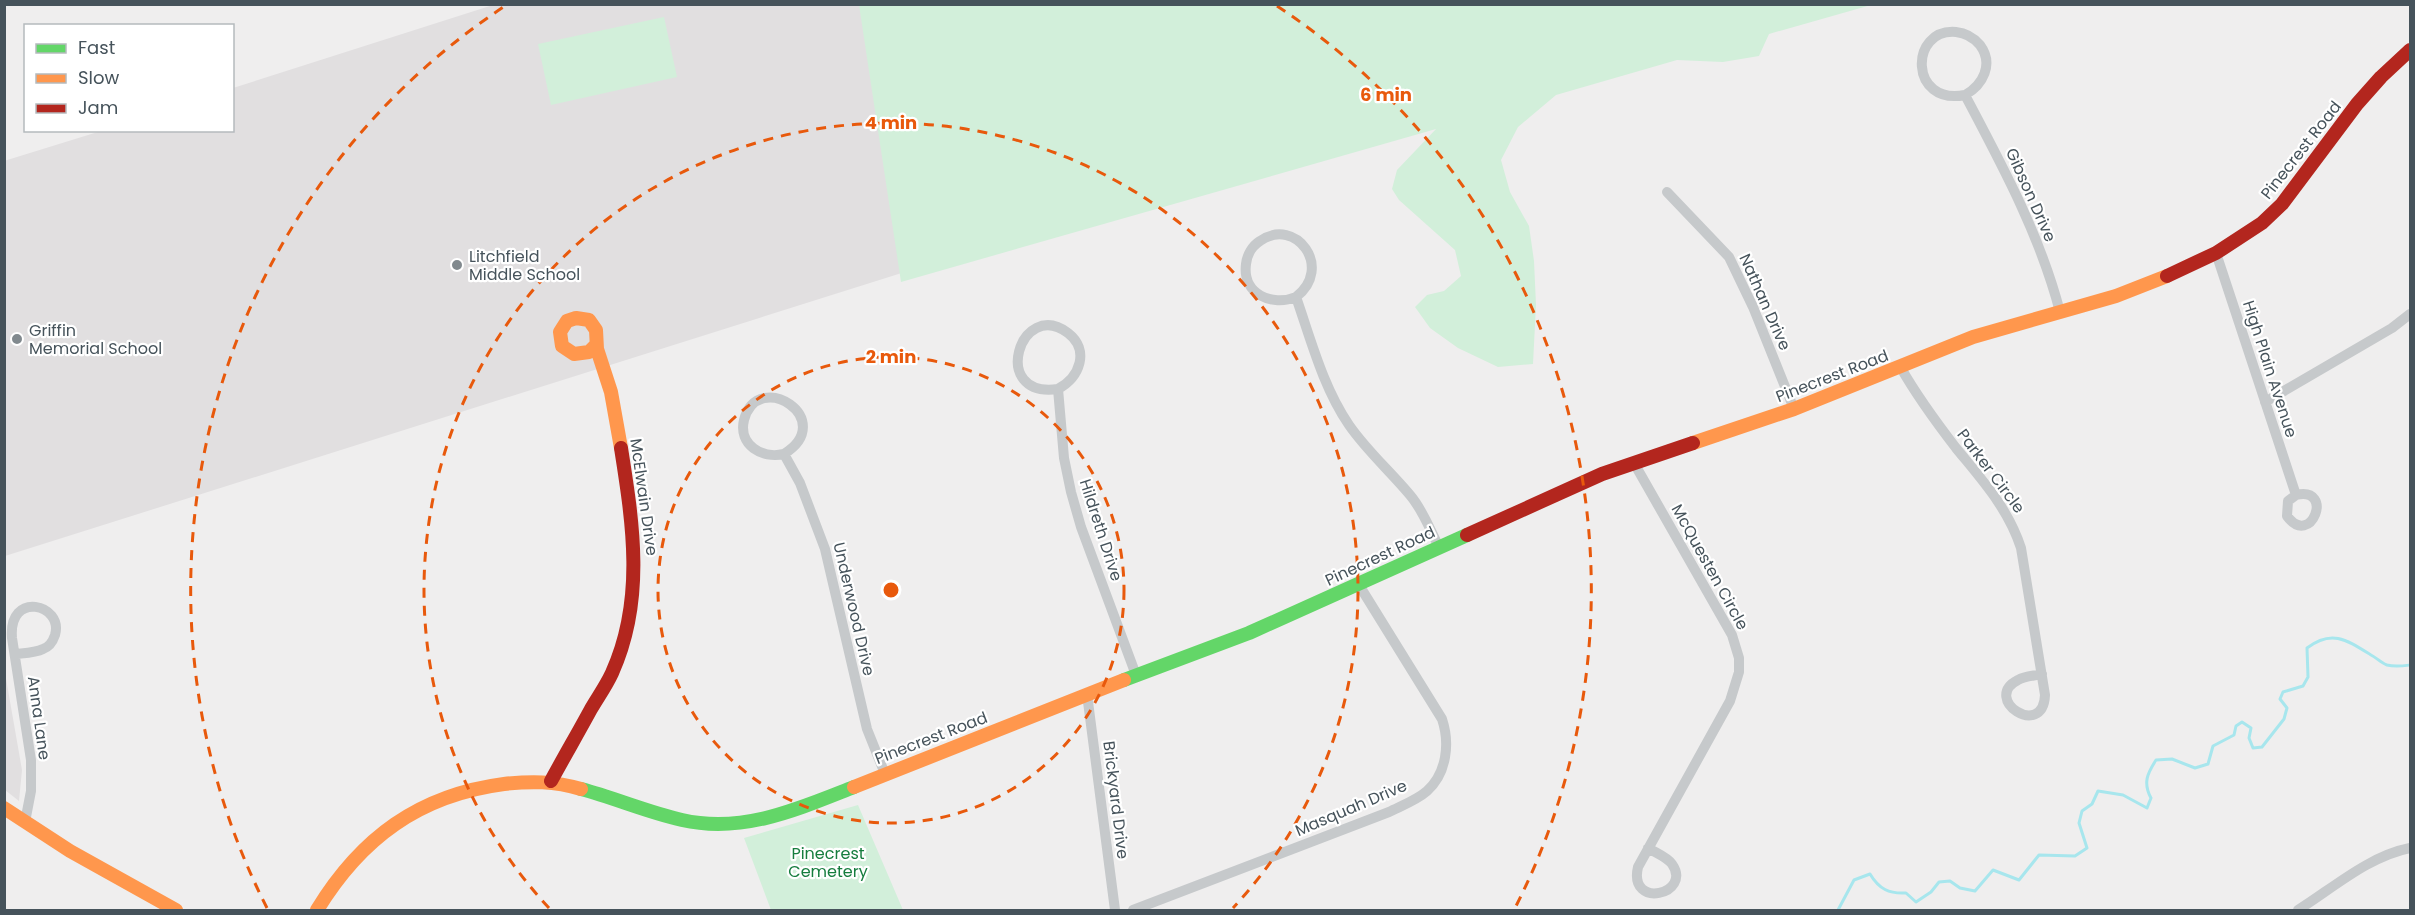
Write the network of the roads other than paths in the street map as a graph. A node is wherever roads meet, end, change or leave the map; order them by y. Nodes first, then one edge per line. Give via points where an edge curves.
1 (2410, 50) edge
2 (1965, 95) junction
3 (1667, 192) dead end
4 (2216, 253) junction
5 (1296, 297) junction
6 (2060, 312) junction
7 (2410, 314) edge
8 (596, 345) dead end
9 (1900, 368) junction
10 (1058, 389) junction
11 (2265, 402) junction
12 (1794, 409) junction
13 (784, 454) junction
14 (1635, 463) junction
15 (2296, 495) dead end
16 (1439, 548) junction
17 (1359, 585) junction
18 (15, 654) junction
19 (2042, 674) dead end
20 (1136, 675) junction
21 (1087, 694) junction
22 (885, 774) junction
23 (551, 781) junction
24 (4, 808) edge
25 (25, 822) junction
26 (1648, 848) dead end
27 (2410, 848) edge
28 (176, 910) edge
29 (317, 910) edge
30 (1115, 910) edge
31 (1133, 910) edge
32 (2298, 910) edge

1 - 4 street, Pinecrest Road via 2357,104 2282,204 2262,223
2 - 2 street via 1938,93 1925,80 1923,52 1943,34 1967,35 1986,58 1985,73 1978,87
2 - 6 street, Gibson Drive via 2015,190 2051,277
3 - 12 street, Nathan Drive via 1729,257
4 - 6 street, Pinecrest Road via 2116,296
4 - 11 street, High Plain Avenue
5 - 5 street via 1279,302 1270,300 1249,284 1247,258 1257,243 1281,235 1297,240 1309,252 1311,277
5 - 16 street via 1324,378 1342,414 1376,461 1410,495
6 - 9 street, Pinecrest Road via 1973,337
7 - 11 street
8 - 23 street, McElwain Drive via 609,383 632,507 637,558 635,584 625,639 615,667
9 - 12 street, Pinecrest Road
9 - 19 street, Parker Circle via 2014,526
10 - 10 street via 1048,390 1029,383 1018,366 1017,356 1024,337 1042,327 1064,330 1072,336 1081,355 1080,366 1068,384
10 - 20 street, Hildreth Drive via 1071,492
11 - 15 street, High Plain Avenue
12 - 14 street, Pinecrest Road
13 - 13 street via 764,455 748,443 743,424 746,414 760,400 779,398 795,407 800,415 802,433
13 - 22 street, Underwood Drive via 800,483 825,549 867,729
14 - 16 street, Pinecrest Road via 1602,474
14 - 26 street, McQuesten Circle via 1726,622 1739,658 1730,700
16 - 17 street, Pinecrest Road
17 - 20 street, Pinecrest Road via 1249,633
17 - 31 street, Masquah Drive via 1442,719 1446,754 1436,780 1427,791 1389,812
18 - 18 street, Anna Lane via 50,645 56,632 48,612 35,606 15,616
18 - 25 street, Anna Lane via 31,760
20 - 21 street, Pinecrest Road
21 - 22 street, Pinecrest Road
21 - 30 street, Brickyard Drive
22 - 23 street, Pinecrest Road via 795,810 757,822 729,825 669,817
23 - 29 street, Pinecrest Road via 491,784 416,809 357,855
24 - 25 street
25 - 28 street
27 - 32 street via 2371,863

